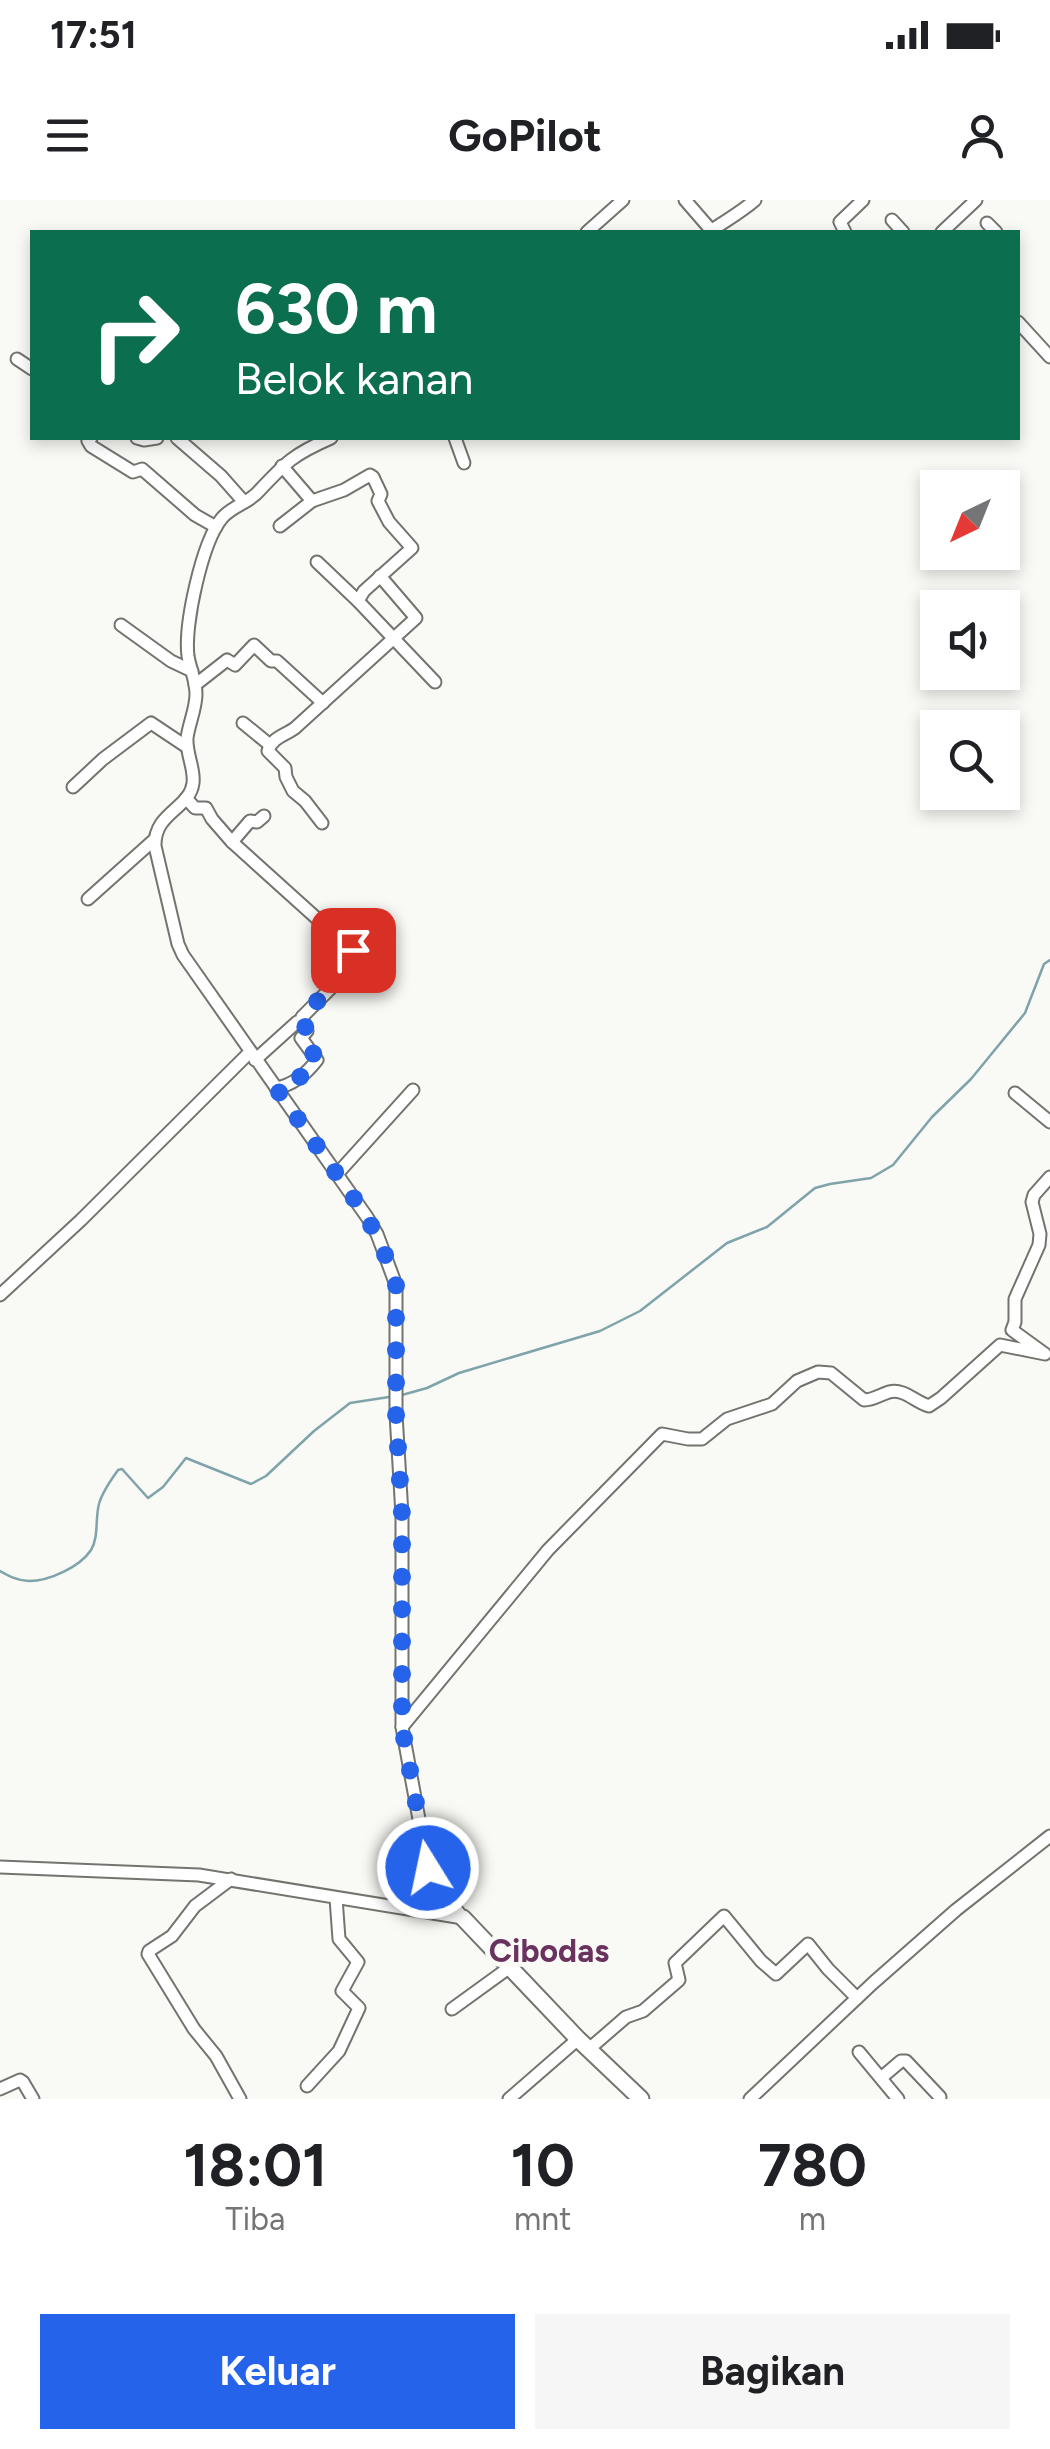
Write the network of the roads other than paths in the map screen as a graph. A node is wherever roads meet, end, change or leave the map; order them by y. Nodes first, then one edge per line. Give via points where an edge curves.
1 (623, 200) edge
2 (686, 200) edge
3 (755, 200) edge
4 (863, 200) edge
5 (976, 200) edge
6 (892, 220) dead end
7 (589, 230) edge
8 (708, 230) edge
9 (713, 230) edge
10 (844, 230) edge
11 (901, 230) edge
12 (944, 230) edge
13 (1020, 324) edge
14 (1050, 357) edge
15 (16, 359) dead end
16 (30, 368) edge
17 (89, 440) edge
18 (179, 440) edge
19 (324, 440) edge
20 (456, 440) edge
21 (464, 462) dead end
22 (282, 466) junction
23 (312, 501) junction
24 (244, 502) junction
25 (280, 526) dead end
26 (216, 527) junction
27 (317, 562) dead end
28 (380, 576) junction
29 (358, 601) junction
30 (121, 626) dead end
31 (393, 638) junction
32 (192, 671) junction
33 (435, 682) dead end
34 (196, 685) junction
35 (323, 703) junction
36 (244, 723) dead end
37 (270, 746) junction
38 (187, 748) junction
39 (73, 788) dead end
40 (186, 798) junction
41 (264, 816) dead end
42 (322, 824) dead end
43 (155, 839) junction
44 (232, 842) junction
45 (88, 899) dead end
46 (297, 1022) dead end
47 (252, 1056) junction
48 (276, 1088) junction
49 (413, 1090) dead end
50 (1015, 1093) dead end
51 (1050, 1122) edge
52 (338, 1174) junction
53 (1050, 1177) edge
54 (0, 1296) edge
55 (402, 1727) junction
56 (1050, 1836) edge
57 (0, 1867) edge
58 (231, 1879) junction
59 (336, 1898) junction
60 (463, 1918) junction
61 (510, 1967) junction
62 (857, 1998) junction
63 (452, 2008) dead end
64 (583, 2044) junction
65 (859, 2052) dead end
66 (880, 2078) junction
67 (307, 2086) dead end
68 (0, 2089) edge
69 (940, 2096) dead end
70 (33, 2099) edge
71 (240, 2099) edge
72 (509, 2099) edge
73 (641, 2099) edge
74 (750, 2099) edge
75 (898, 2099) edge

1 - 7 street
2 - 8 street
3 - 9 street
4 - 10 street via 840,222
5 - 12 street
6 - 11 street
13 - 14 street
15 - 16 street
17 - 26 street via 133,472 141,468
18 - 24 street
19 - 22 street
20 - 21 street
22 - 23 street
22 - 24 street
23 - 25 street
23 - 28 street via 374,477 387,519 412,548
24 - 26 street
26 - 32 street via 190,612
27 - 29 street
28 - 29 street
28 - 31 street via 416,617
29 - 31 street
30 - 32 street
31 - 33 street
31 - 35 street
32 - 34 street
34 - 35 street via 226,660 236,664 254,645
34 - 38 street
35 - 37 street
36 - 37 street
37 - 42 street via 293,791
38 - 39 street via 151,723
38 - 40 street via 194,780
40 - 43 street via 162,821
40 - 44 street via 206,808
41 - 44 street
43 - 45 street
43 - 47 street via 178,944
44 - 48 street via 354,953 302,1017 302,1038 318,1060
46 - 47 street
47 - 48 street
47 - 54 street
48 - 52 street
49 - 52 street
50 - 51 street
52 - 55 street via 376,1234 396,1284
53 - 55 street via 1032,1202 1039,1245 1015,1300 1012,1330 1045,1354 1000,1344 929,1406 895,1391 864,1400 831,1373 818,1372 702,1439 662,1434 548,1550
55 - 60 street via 428,1868
56 - 62 street
57 - 58 street
58 - 59 street
58 - 71 street via 148,1954
59 - 60 street
59 - 67 street via 338,1939 358,1962 342,1991 359,2008 339,2051
60 - 61 main road
61 - 63 street
61 - 64 main road
62 - 64 street via 808,1944 776,1974 724,1916 675,1963 679,1980 643,2011
62 - 74 street
64 - 72 street
64 - 73 main road
65 - 66 street
66 - 69 street via 906,2061
66 - 75 street
68 - 70 street via 20,2080

